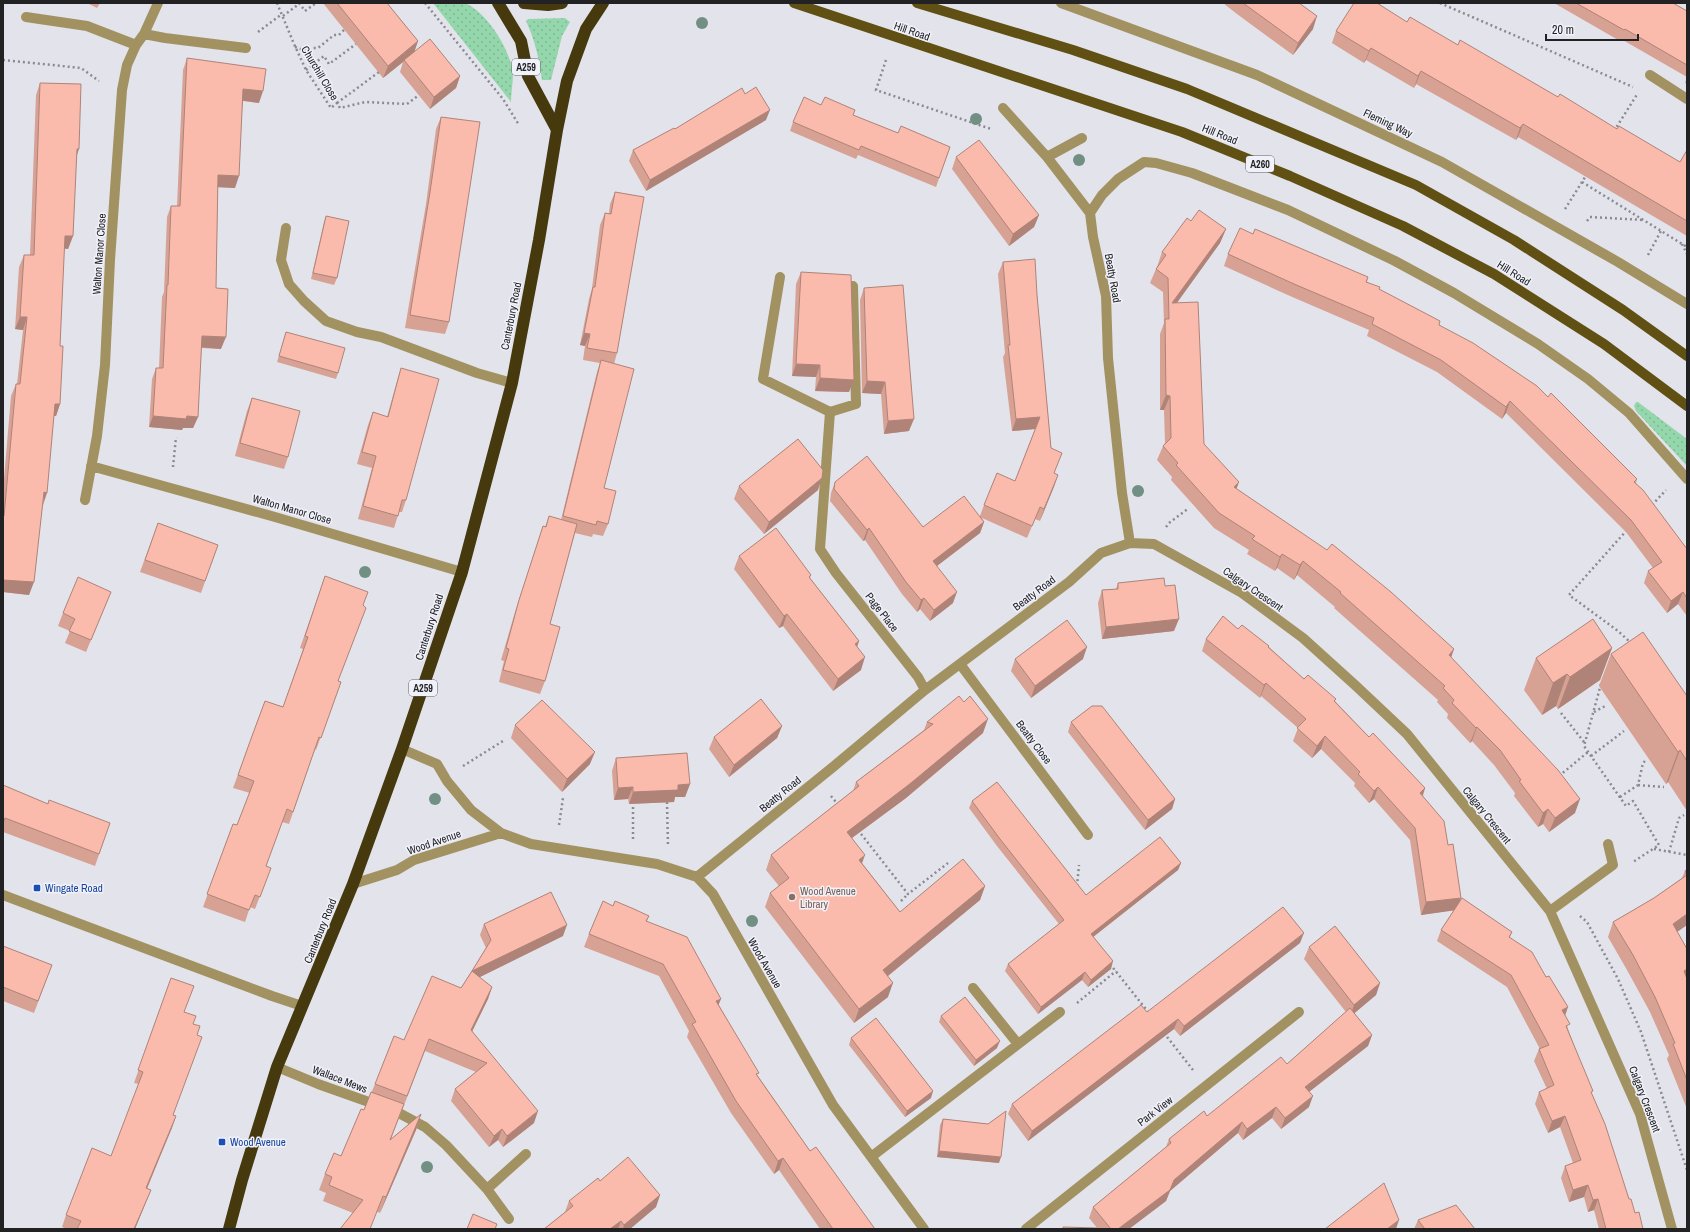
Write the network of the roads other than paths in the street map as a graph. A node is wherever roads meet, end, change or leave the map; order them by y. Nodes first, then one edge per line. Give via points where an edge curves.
1 (158, 3) edge
2 (498, 3) edge
3 (524, 3) edge
4 (562, 3) edge
5 (602, 3) edge
6 (794, 3) edge
7 (917, 3) edge
8 (1061, 3) edge
9 (26, 17) dead end
10 (144, 34) junction
11 (136, 45) junction
12 (246, 48) dead end
13 (1650, 75) road end
14 (1687, 99) edge
15 (1004, 108) dead end
16 (557, 130) junction
17 (1082, 138) dead end
18 (1048, 157) junction
19 (1090, 213) junction
20 (286, 228) dead end
21 (780, 277) dead end
22 (853, 286) edge
23 (1687, 304) edge
24 (1687, 356) edge
25 (512, 383) junction
26 (1687, 406) edge
27 (830, 412) junction
28 (91, 466) junction
29 (1687, 479) edge
30 (85, 500) dead end
31 (1130, 543) junction
32 (462, 572) junction
33 (960, 664) junction
34 (925, 690) junction
35 (402, 748) junction
36 (501, 833) junction
37 (1088, 834) dead end
38 (1608, 844) dead end
39 (697, 877) junction
40 (353, 884) junction
41 (3, 895) edge
42 (1550, 911) junction
43 (973, 988) dead end
44 (302, 1006) junction
45 (1060, 1012) road end
46 (1299, 1012) dead end
47 (1018, 1044) junction
48 (277, 1067) junction
49 (526, 1154) dead end
50 (871, 1157) junction
51 (487, 1189) junction
52 (509, 1219) dead end
53 (229, 1229) edge
54 (924, 1229) edge
55 (1026, 1229) edge
56 (1672, 1229) edge

1 - 10 street, Walton Manor Close
2 - 16 highway, A259 via 521,41 528,76
3 - 4 highway
5 - 16 highway, Canterbury Road / A259 via 586,29 567,81
6 - 26 main road, Hill Road / A260 via 1182,132 1403,226 1494,274 1604,344
7 - 24 main road via 1073,50 1187,89 1416,185 1514,240 1623,310
8 - 23 street, Fleming Way via 1257,75 1442,162
9 - 11 street via 86,26
10 - 11 street, Walton Manor Close
10 - 12 street
11 - 28 street, Walton Manor Close via 127,65 122,90 105,365
13 - 14 street
15 - 18 street
16 - 25 highway, Canterbury Road / A259
17 - 18 street
18 - 19 street
19 - 29 street via 1102,195 1118,179 1144,162 1192,173 1288,210 1395,261 1538,344 1588,379 1629,413
19 - 31 street, Beatty Road via 1106,296 1108,358 1122,493
20 - 25 street via 281,260 289,284 326,321 381,337 477,373
21 - 27 street via 763,379
22 - 27 street via 856,404
25 - 32 highway, Canterbury Road / A259
27 - 34 street, Page Place via 820,549 918,677
28 - 30 street, Walton Manor Close
28 - 32 street, Walton Manor Close via 275,516
31 - 33 street, Beatty Road via 1101,553 1069,582
31 - 42 street, Calgary Crescent via 1154,544 1181,558 1242,593 1302,638 1407,734
32 - 35 highway, Canterbury Road / A259
33 - 34 street, Beatty Road
33 - 37 street, Beatty Close
34 - 39 street, Beatty Road
35 - 36 street, Wood Avenue via 437,764 447,781 471,810
35 - 40 highway, Canterbury Road / A259
36 - 39 street, Wood Avenue via 531,844 657,864
36 - 40 street, Wood Avenue via 414,860 396,870
38 - 42 street via 1613,864
39 - 50 street, Wood Avenue via 713,894 833,1105
40 - 44 highway, Canterbury Road / A259
41 - 44 street
42 - 56 street, Calgary Crescent via 1640,1114
43 - 47 street
44 - 48 highway, Canterbury Road / A259
45 - 47 street
46 - 55 street, Park View
47 - 50 street
48 - 51 street, Wallace Mews via 340,1093 397,1112 425,1127 446,1145
48 - 53 highway, Canterbury Road / A259
49 - 51 street
50 - 54 street, Wood Avenue
51 - 52 street, Wallace Mews

